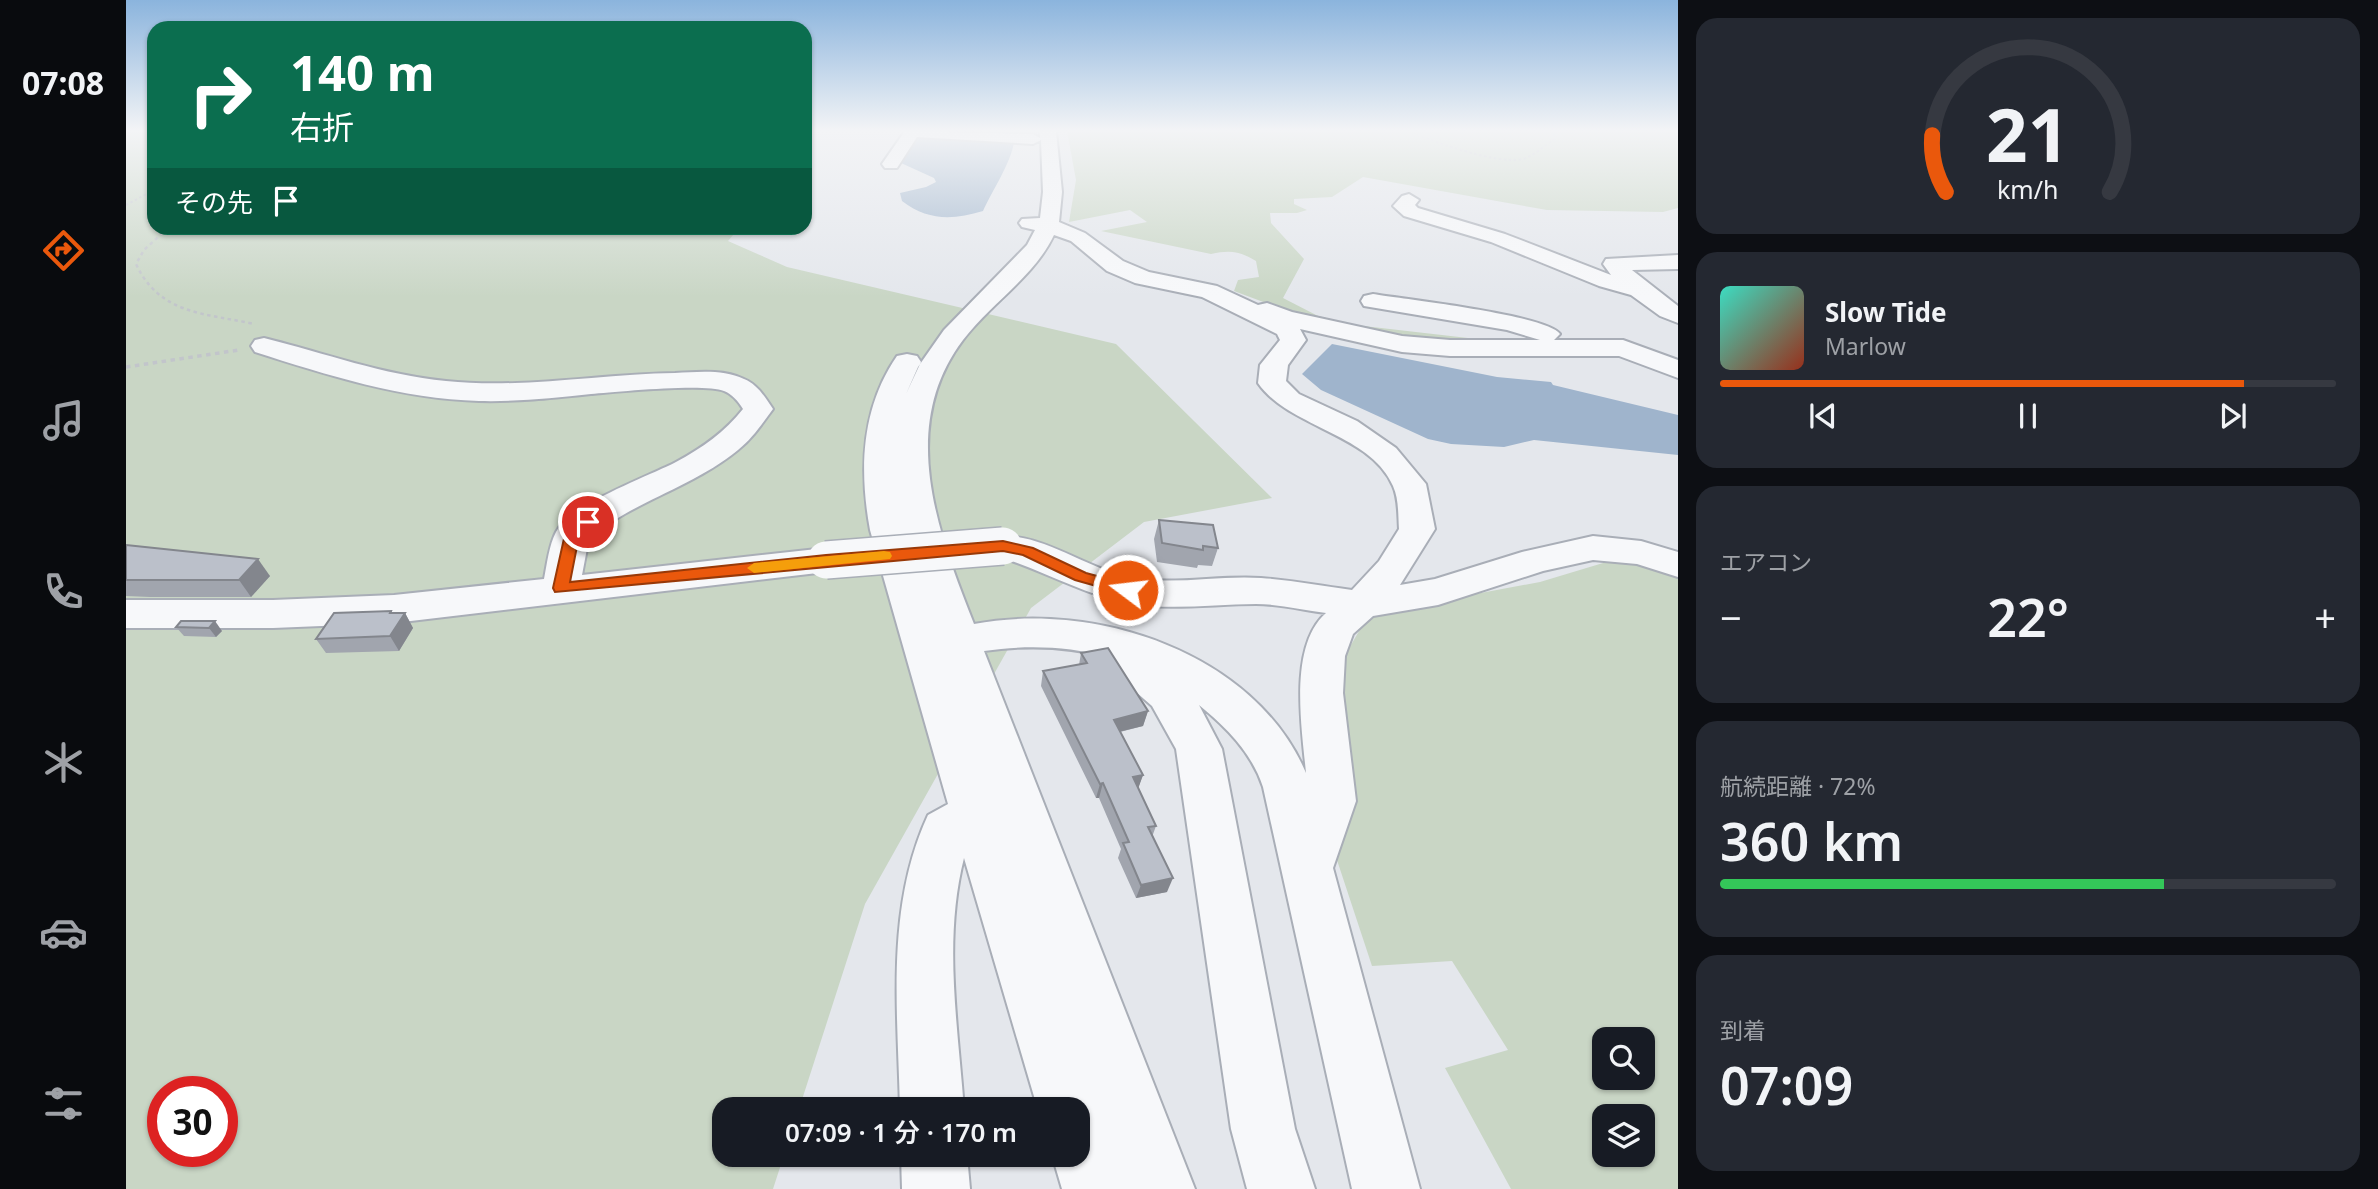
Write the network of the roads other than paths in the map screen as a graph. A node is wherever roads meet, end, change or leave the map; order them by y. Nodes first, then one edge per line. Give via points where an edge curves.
1 (1049, 186) edge
2 (1409, 200) dead end
3 (1039, 224) junction
4 (1678, 262) edge
5 (1637, 289) junction
6 (1209, 291) junction
7 (1373, 301) dead end
8 (1678, 316) edge
9 (264, 346) road end
10 (1589, 348) junction
11 (1678, 370) edge
12 (1678, 565) edge
13 (561, 588) junction
14 (1361, 605) junction
15 (126, 614) edge
16 (1112, 642) junction
17 (943, 645) junction
18 (974, 815) junction
19 (1307, 868) junction
20 (931, 1097) edge
21 (1066, 1097) edge
22 (935, 1167) edge
23 (1089, 1167) edge
24 (936, 1189) edge
25 (1096, 1189) edge
26 (1161, 1189) edge
27 (1281, 1189) edge
28 (1386, 1189) edge

1 - 3 street
2 - 5 street via 1403,206 1411,212
3 - 6 street via 1078,237 1115,266 1143,278
3 - 17 street via 1028,258 943,346 914,411 909,447 912,484
4 - 5 street via 1614,264
5 - 8 street
6 - 10 street via 1239,296 1284,318 1402,344
6 - 14 street via 1287,329 1293,340 1274,365 1272,383 1289,400 1346,428 1385,455 1409,484 1417,529
7 - 10 street via 1510,323
9 - 13 street via 398,384 508,392 631,381 701,381 737,384 748,393 758,409 748,427 702,460 603,510 572,534
10 - 11 street via 1623,348
12 - 14 street via 1641,553 1593,548 1438,592
13 - 14 street, bridge via 1003,546 1128,590 1193,595 1261,591
13 - 15 street via 394,608
14 - 19 street via 1336,627 1324,656 1321,693 1332,801
16 - 17 street via 1019,632
16 - 19 street via 1188,675 1255,729 1275,756 1287,787
16 - 27 street via 1132,666 1167,694 1199,749 1263,1129
17 - 18 street
17 - 26 street
18 - 20 street via 946,831 931,884 923,949
18 - 21 street
19 - 28 street
22 - 24 street
23 - 25 street

